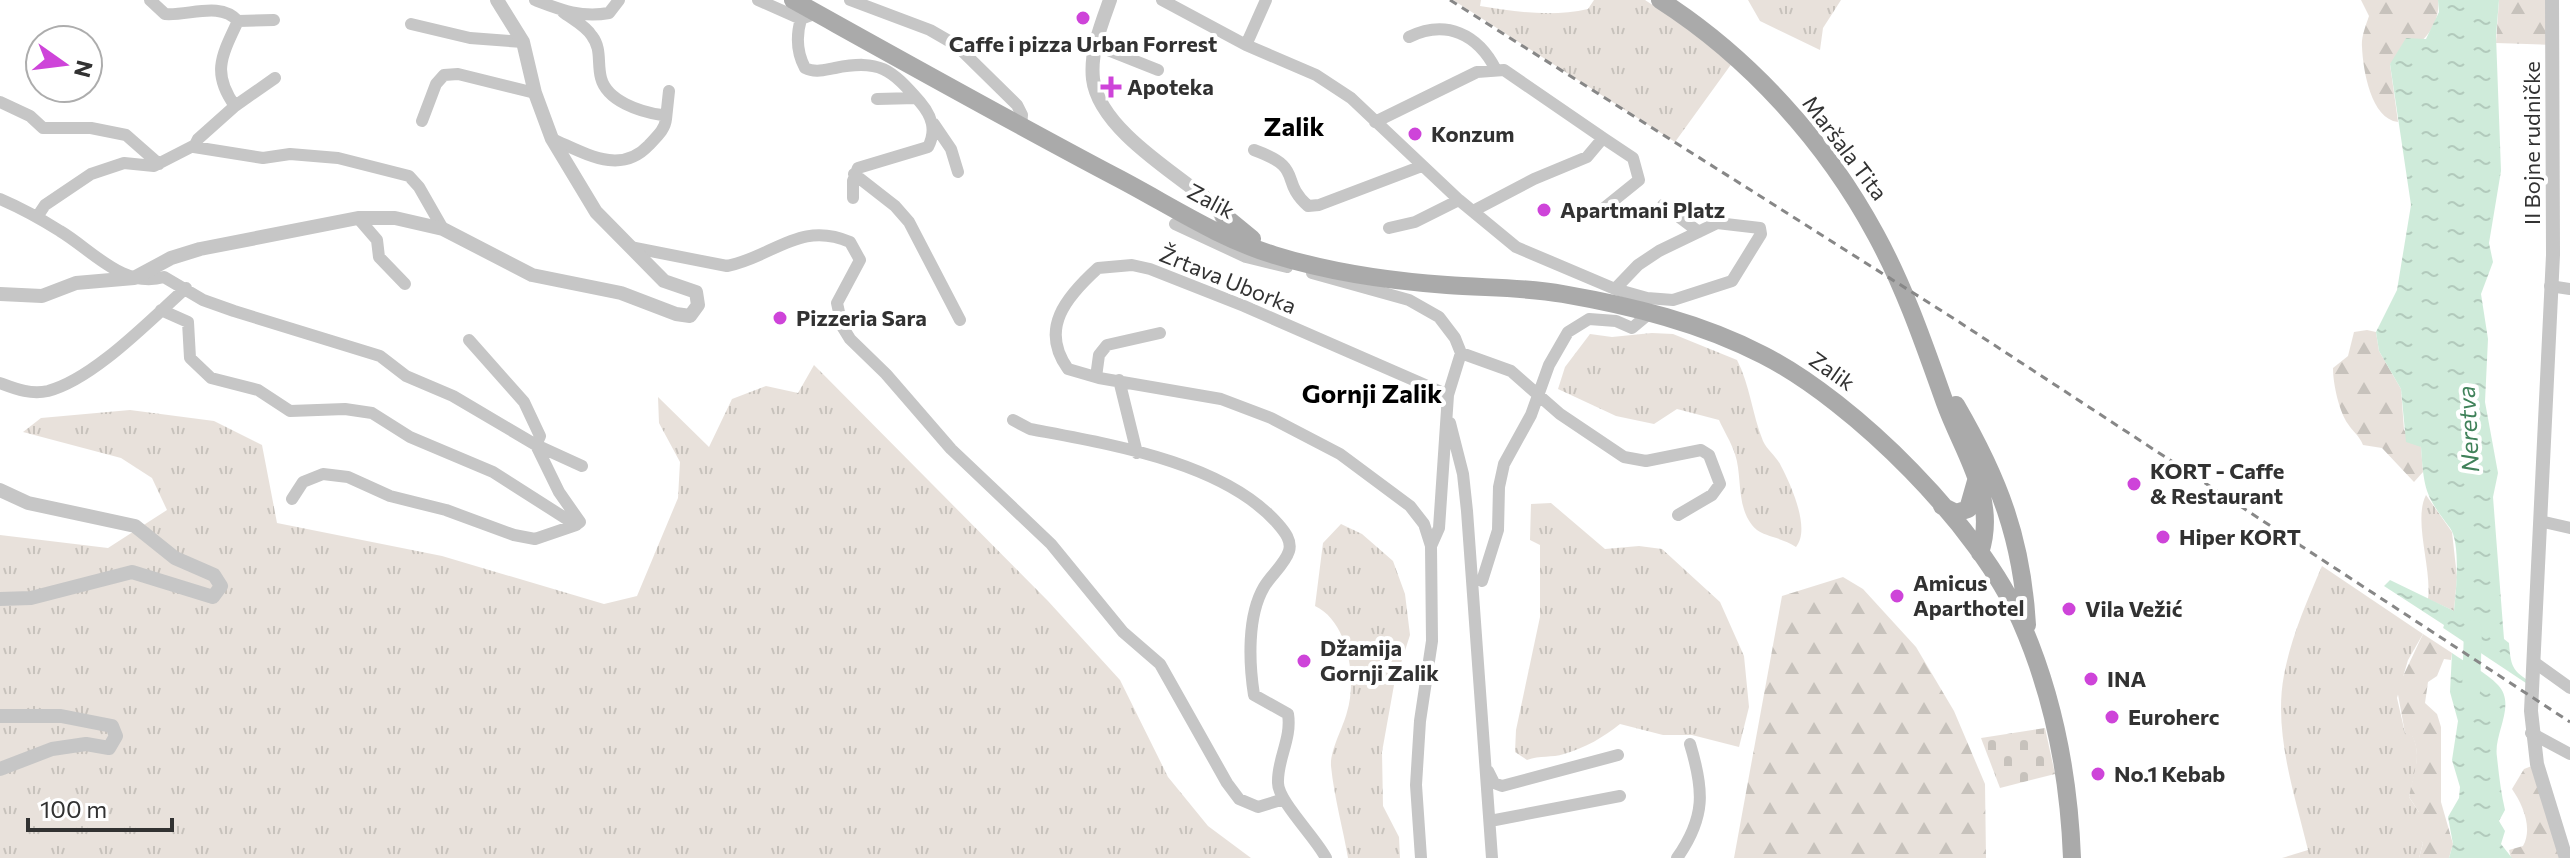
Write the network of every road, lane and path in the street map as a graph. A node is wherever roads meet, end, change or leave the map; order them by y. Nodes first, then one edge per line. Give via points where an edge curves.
1 (150, 0) edge
2 (497, 0) edge
3 (535, 0) edge
4 (619, 0) edge
5 (743, 0) edge
6 (758, 0) edge
7 (793, 0) edge
8 (850, 0) edge
9 (1110, 0) edge
10 (1162, 0) edge
11 (1266, 0) edge
12 (1660, 0) edge
13 (2552, 0) edge
14 (563, 12) junction
15 (809, 16) junction
16 (274, 20) dead end
17 (238, 21) junction
18 (411, 24) dead end
19 (1409, 37) dead end
20 (523, 42) junction
21 (1095, 45) junction
22 (1246, 45) junction
23 (1158, 70) dead end
24 (1496, 70) junction
25 (275, 78) dead end
26 (669, 91) dead end
27 (535, 93) junction
28 (916, 98) junction
29 (877, 99) dead end
30 (0, 102) edge
31 (235, 106) junction
32 (666, 119) junction
33 (422, 121) dead end
34 (932, 121) junction
35 (1375, 122) junction
36 (1027, 130) junction
37 (1603, 138) junction
38 (552, 139) junction
39 (193, 146) junction
40 (1254, 150) dead end
41 (159, 164) junction
42 (1422, 166) junction
43 (958, 172) dead end
44 (854, 174) junction
45 (853, 198) dead end
46 (0, 199) edge
47 (1459, 200) junction
48 (1663, 205) dead end
49 (1603, 209) dead end
50 (1473, 211) junction
51 (37, 217) junction
52 (358, 218) junction
53 (1175, 224) dead end
54 (1223, 225) junction
55 (1389, 228) dead end
56 (443, 229) junction
57 (1699, 232) junction
58 (630, 247) junction
59 (1308, 267) junction
60 (134, 278) junction
61 (405, 284) dead end
62 (2550, 286) junction
63 (186, 288) junction
64 (1615, 289) junction
65 (2570, 289) edge
66 (0, 294) edge
67 (1685, 296) junction
68 (161, 310) junction
69 (1660, 316) junction
70 (960, 320) dead end
71 (1160, 333) dead end
72 (469, 340) dead end
73 (1461, 353) junction
74 (1934, 368) junction
75 (1096, 377) junction
76 (1119, 380) junction
77 (0, 383) edge
78 (1448, 395) junction
79 (1540, 396) junction
80 (1449, 412) junction
81 (1013, 420) dead end
82 (536, 445) junction
83 (1137, 453) junction
84 (582, 466) dead end
85 (1976, 474) junction
86 (0, 490) edge
87 (292, 499) dead end
88 (1940, 505) junction
89 (1678, 515) dead end
90 (2011, 518) junction
91 (2540, 521) junction
92 (576, 525) junction
93 (2570, 528) edge
94 (1431, 546) junction
95 (1980, 553) junction
96 (1482, 581) dead end
97 (0, 599) edge
98 (2028, 640) junction
99 (2534, 662) junction
100 (2570, 688) edge
101 (0, 716) edge
102 (2531, 733) junction
103 (1690, 744) dead end
104 (2570, 754) edge
105 (1618, 755) dead end
106 (1484, 761) junction
107 (0, 769) edge
108 (1620, 796) dead end
109 (1284, 799) junction
110 (1490, 821) junction
111 (1490, 837) junction
112 (1326, 858) edge
113 (1421, 858) edge
114 (1492, 858) edge
115 (1498, 858) edge
116 (1677, 858) edge
117 (2072, 858) edge
118 (2566, 858) edge

1 - 17 street via 165,14 218,9
2 - 20 street
3 - 14 street
4 - 14 street via 609,13
5 - 6 street
6 - 15 street
7 - 15 main road, Zalik
8 - 36 street via 956,45 1017,105
9 - 21 street
10 - 22 street
11 - 22 street
12 - 74 main road, Maršala Tita via 1737,58 1829,160 1877,235
13 - 62 street, II Bojne rudničke
14 - 32 street via 591,33 608,93
15 - 28 street via 798,47 805,68 878,65
15 - 36 main road, Zalik
16 - 17 street
17 - 31 street via 219,72
18 - 20 street via 470,38
19 - 24 street via 1427,28 1459,32 1480,47
20 - 27 street
21 - 23 street
21 - 54 street via 1094,86 1112,121
22 - 35 street via 1316,75
24 - 35 street via 1477,72
24 - 37 street via 1518,77
25 - 31 street
26 - 32 street
27 - 33 street via 444,75
27 - 38 street
28 - 29 street
28 - 34 street
30 - 41 street via 43,128 91,128 126,135
31 - 39 street
32 - 38 street via 638,156 620,163
34 - 43 street via 951,149
34 - 44 street via 928,147 858,168
35 - 42 street
36 - 54 main road, Zalik
37 - 49 street via 1633,158 1639,180
37 - 50 street via 1587,157
38 - 58 street via 596,212
39 - 41 street
39 - 56 street via 263,158 338,158 409,176
40 - 42 street via 1285,164 1295,194 1308,206
41 - 51 street via 124,163 100,170 45,205
42 - 47 street
44 - 45 street
44 - 70 street via 909,222
46 - 51 street
47 - 50 street
47 - 55 street via 1415,222
48 - 57 street
50 - 64 street via 1528,255
51 - 60 street
52 - 56 street via 407,219
52 - 60 street via 200,249
52 - 61 street via 377,240 379,257
53 - 59 street, Žrtava Uborka via 1253,260
54 - 59 main road, Zalik via 1272,254
54 - 59 main road via 1304,257
56 - 58 street via 532,275 621,293 676,314 695,313 696,292 664,281
57 - 64 street via 1638,265
57 - 67 street via 1725,221 1760,228 1761,234 1732,281
58 - 109 street via 727,266 788,239 826,235 850,242 860,260 837,303 850,339 951,449 1051,544 1123,632 1160,664 1206,751 1239,799 1258,807
59 - 69 main road, Zalik via 1562,293
59 - 73 street, Žrtava Uborka via 1434,313 1450,329
60 - 63 street via 164,277
60 - 66 street via 76,283 42,296
62 - 65 street
62 - 91 street, II Bojne rudničke
63 - 68 street
63 - 82 street via 234,311 380,356 406,376 453,396
64 - 67 street via 1662,300
67 - 69 street
68 - 77 street via 79,375 49,390 28,392
68 - 92 street via 188,322 190,358 211,378 258,390 290,411 372,413 410,437 493,472
69 - 79 street via 1632,328 1589,319 1568,332 1549,365
69 - 88 main road, Zalik via 1725,338 1809,382 1891,449
71 - 75 street via 1107,345 1099,355
72 - 82 street via 532,412 540,436
73 - 78 street
73 - 79 street via 1511,371
74 - 85 main road, Maršala Tita
74 - 90 main road, Maršala Tita via 1987,459
75 - 76 street, Žrtava Uborka
75 - 78 street, Žrtava Uborka via 1068,369 1054,344 1055,323 1098,268 1132,265 1244,306
76 - 83 street
76 - 94 street, Žrtava Uborka via 1239,405 1340,454 1417,513
78 - 80 street
79 - 89 street via 1607,449 1634,461 1701,450 1709,455 1720,484 1712,495
79 - 96 street via 1504,464 1498,530
80 - 94 street via 1439,528
80 - 106 street via 1467,511
81 - 83 street via 1030,429
82 - 84 street
82 - 92 street via 577,515
83 - 109 street via 1184,466 1251,497 1286,533 1290,548 1255,611 1251,673 1254,695 1288,714 1277,784
85 - 88 main road via 1968,509 1956,513
85 - 95 main road, Maršala Tita via 1986,512
86 - 97 street via 28,503 135,526 175,558 214,575 221,586 213,597 132,572 31,598
87 - 92 street via 303,482 323,474 348,477 390,496 514,535 535,539
88 - 95 main road, Zalik
90 - 95 main road via 2005,539
90 - 98 main road, Maršala Tita
91 - 93 street
91 - 99 street, II Bojne rudničke
94 - 113 street via 1432,641 1416,785
95 - 98 main road, Zalik via 2004,588
98 - 117 main road via 2059,749
99 - 100 street
99 - 102 street, II Bojne rudničke
101 - 107 street via 93,720 112,726 116,736 109,748 86,744 52,749
102 - 104 street
102 - 118 street, II Bojne rudničke
103 - 116 street via 1702,800
105 - 106 street via 1502,786 1494,783
106 - 110 street
108 - 110 street
109 - 112 street
110 - 111 street
111 - 114 street
111 - 115 street

